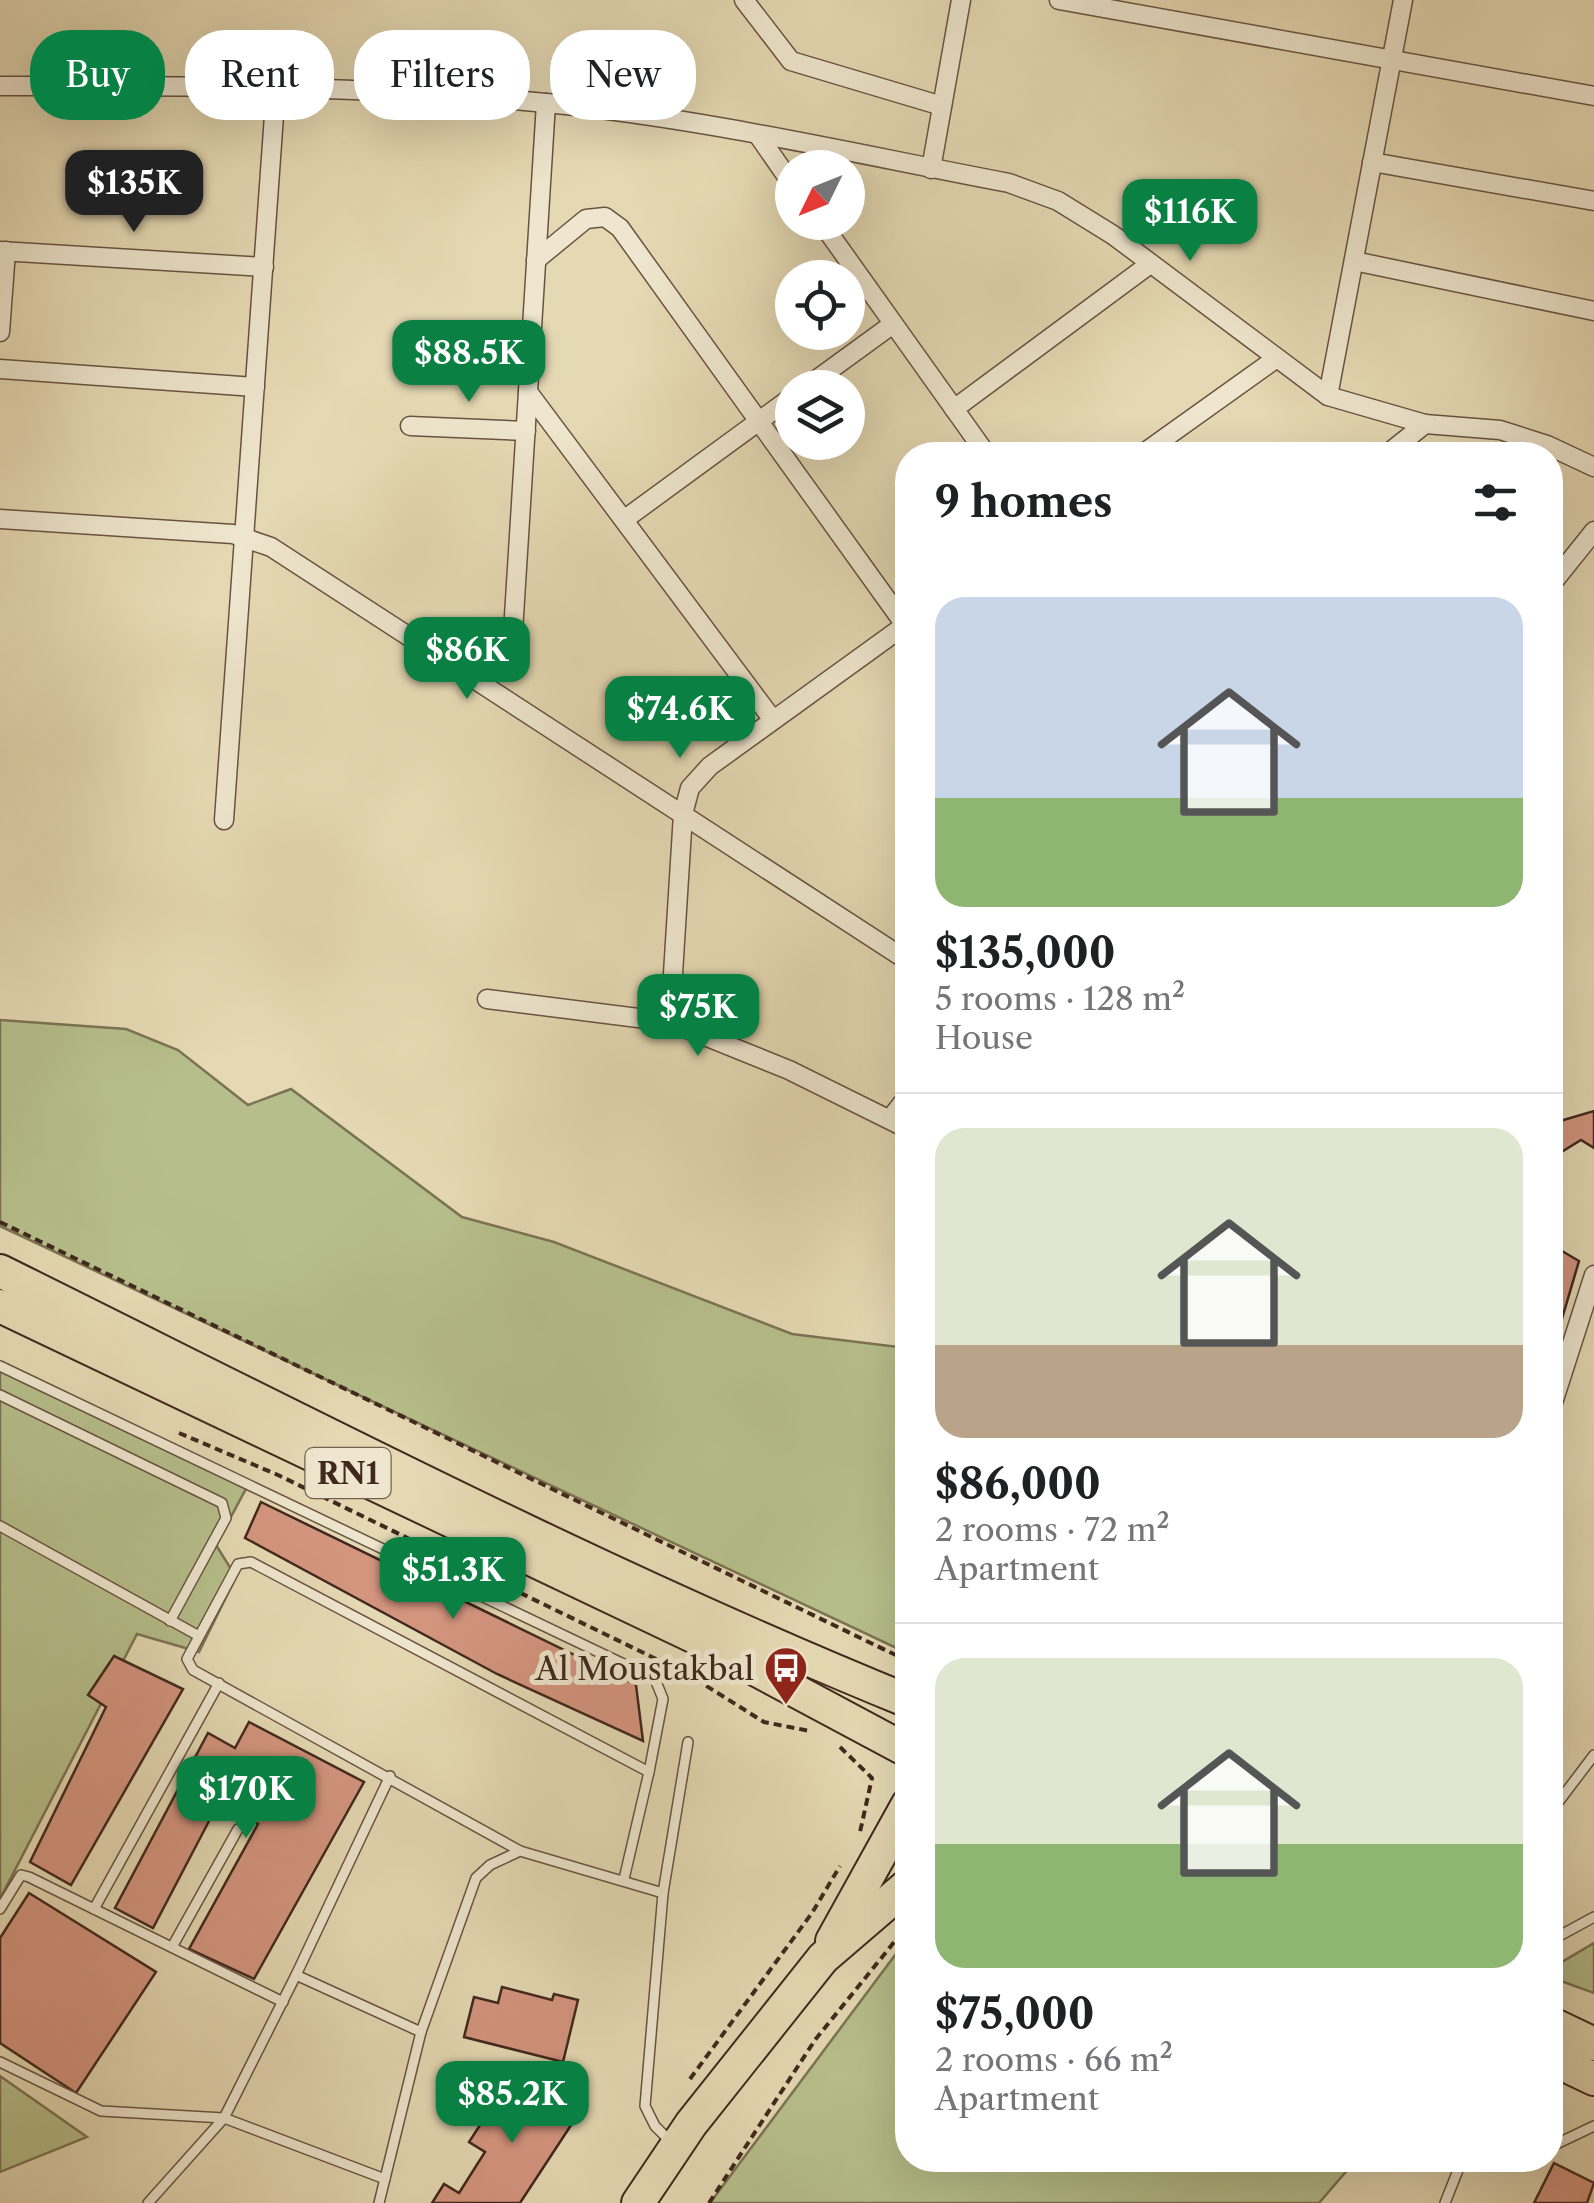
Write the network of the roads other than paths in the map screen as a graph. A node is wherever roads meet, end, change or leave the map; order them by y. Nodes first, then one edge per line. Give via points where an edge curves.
1 (744, 0) edge
2 (961, 0) edge
3 (1059, 0) edge
4 (1403, 0) edge
5 (1392, 61) junction
6 (0, 86) edge
7 (185, 87) edge
8 (334, 90) edge
9 (1594, 96) edge
10 (546, 103) junction
11 (942, 106) junction
12 (274, 120) edge
13 (758, 135) junction
14 (775, 160) edge
15 (1372, 162) junction
16 (931, 168) junction
17 (1594, 201) edge
18 (833, 240) edge
19 (3, 251) edge
20 (536, 260) junction
21 (1354, 260) junction
22 (1150, 264) junction
23 (264, 267) junction
24 (1594, 311) edge
25 (893, 324) junction
26 (0, 332) edge
27 (1274, 360) junction
28 (0, 369) edge
29 (830, 370) edge
30 (255, 387) junction
31 (528, 392) junction
32 (1328, 396) junction
33 (954, 409) junction
34 (775, 410) edge
35 (758, 422) junction
36 (1425, 424) junction
37 (410, 426) dead end
38 (526, 430) junction
39 (978, 442) edge
40 (1159, 442) edge
41 (1402, 442) edge
42 (1540, 442) edge
43 (1563, 452) edge
44 (1594, 467) edge
45 (0, 518) edge
46 (625, 519) junction
47 (1594, 531) edge
48 (244, 537) junction
49 (1563, 570) edge
50 (895, 610) edge
51 (513, 632) dead end
52 (895, 634) edge
53 (772, 720) junction
54 (683, 814) junction
55 (224, 820) dead end
56 (895, 953) edge
57 (487, 999) dead end
58 (670, 1022) junction
59 (895, 1113) edge
60 (890, 1119) junction
61 (895, 1122) edge
62 (0, 1271) edge
63 (1594, 1275) edge
64 (0, 1306) edge
65 (0, 1366) edge
66 (1563, 1372) edge
67 (0, 1394) edge
68 (0, 1526) edge
69 (170, 1622) junction
70 (199, 1636) junction
71 (219, 1684) junction
72 (895, 1695) edge
73 (688, 1742) dead end
74 (895, 1744) edge
75 (1594, 1755) edge
76 (650, 1772) junction
77 (390, 1776) junction
78 (1563, 1795) edge
79 (895, 1828) edge
80 (238, 1829) dead end
81 (520, 1851) junction
82 (624, 1879) junction
83 (663, 1893) junction
84 (895, 1896) edge
85 (0, 1908) edge
86 (94, 1908) junction
87 (1594, 1917) edge
88 (1563, 1934) edge
89 (172, 1947) junction
90 (823, 1958) junction
91 (296, 1974) junction
92 (282, 2002) junction
93 (1563, 2028) edge
94 (420, 2032) junction
95 (1594, 2044) edge
96 (0, 2062) edge
97 (1563, 2064) edge
98 (1594, 2078) edge
99 (224, 2118) junction
100 (1594, 2126) edge
101 (1563, 2141) edge
102 (676, 2146) junction
103 (1457, 2172) edge
104 (385, 2179) junction
105 (148, 2203) edge
106 (378, 2203) edge
107 (638, 2203) edge
108 (1445, 2203) edge

1 - 11 street via 791,61
2 - 11 street
3 - 5 street
4 - 5 street
5 - 9 street
5 - 15 street
6 - 7 street
8 - 10 street
10 - 13 street
10 - 20 street
11 - 16 street
12 - 23 street
13 - 14 street
13 - 16 street
15 - 17 street
15 - 21 street
16 - 22 street via 1058,200
18 - 25 street
19 - 23 street
19 - 26 street
20 - 31 street
20 - 35 street via 586,220 613,221
21 - 24 street
21 - 32 street
22 - 27 street
22 - 33 street
23 - 30 street
25 - 29 street
25 - 33 street
27 - 32 street
27 - 40 street
28 - 30 street
30 - 48 street
31 - 38 street
31 - 46 street
32 - 36 street
33 - 39 street
34 - 35 street
35 - 46 street
35 - 50 street
36 - 41 street
36 - 42 street via 1500,430
37 - 38 street
38 - 51 street
43 - 44 street
45 - 48 street
46 - 53 street
47 - 49 street
48 - 54 street via 292,559
48 - 55 street
52 - 53 street
53 - 54 street via 698,776
54 - 56 street
54 - 58 street
57 - 58 street
58 - 60 street
59 - 60 street
60 - 61 street
62 - 72 highway, RN1 via 548,1538
63 - 66 street
64 - 74 highway, RN1 via 698,1638
65 - 76 lane via 655,1678 664,1699
67 - 69 lane via 222,1503 226,1518
68 - 69 lane
69 - 70 lane
70 - 71 lane via 189,1664
70 - 76 lane via 238,1564 251,1562
71 - 77 lane
71 - 86 lane
73 - 83 lane
75 - 78 lane
76 - 82 lane
77 - 81 lane
77 - 91 lane
79 - 90 highway
80 - 89 lane
81 - 82 lane
81 - 94 lane via 476,1878
82 - 83 lane
83 - 102 lane via 644,2106
84 - 90 highway
85 - 86 lane via 21,1875
86 - 89 lane
87 - 88 lane
89 - 92 lane
90 - 102 highway
91 - 92 lane
91 - 94 lane
92 - 99 lane
93 - 95 highway
94 - 104 lane
96 - 99 lane via 102,2111
97 - 98 highway
99 - 104 lane
99 - 105 lane
100 - 101 lane
102 - 107 highway
103 - 108 lane
104 - 106 lane

